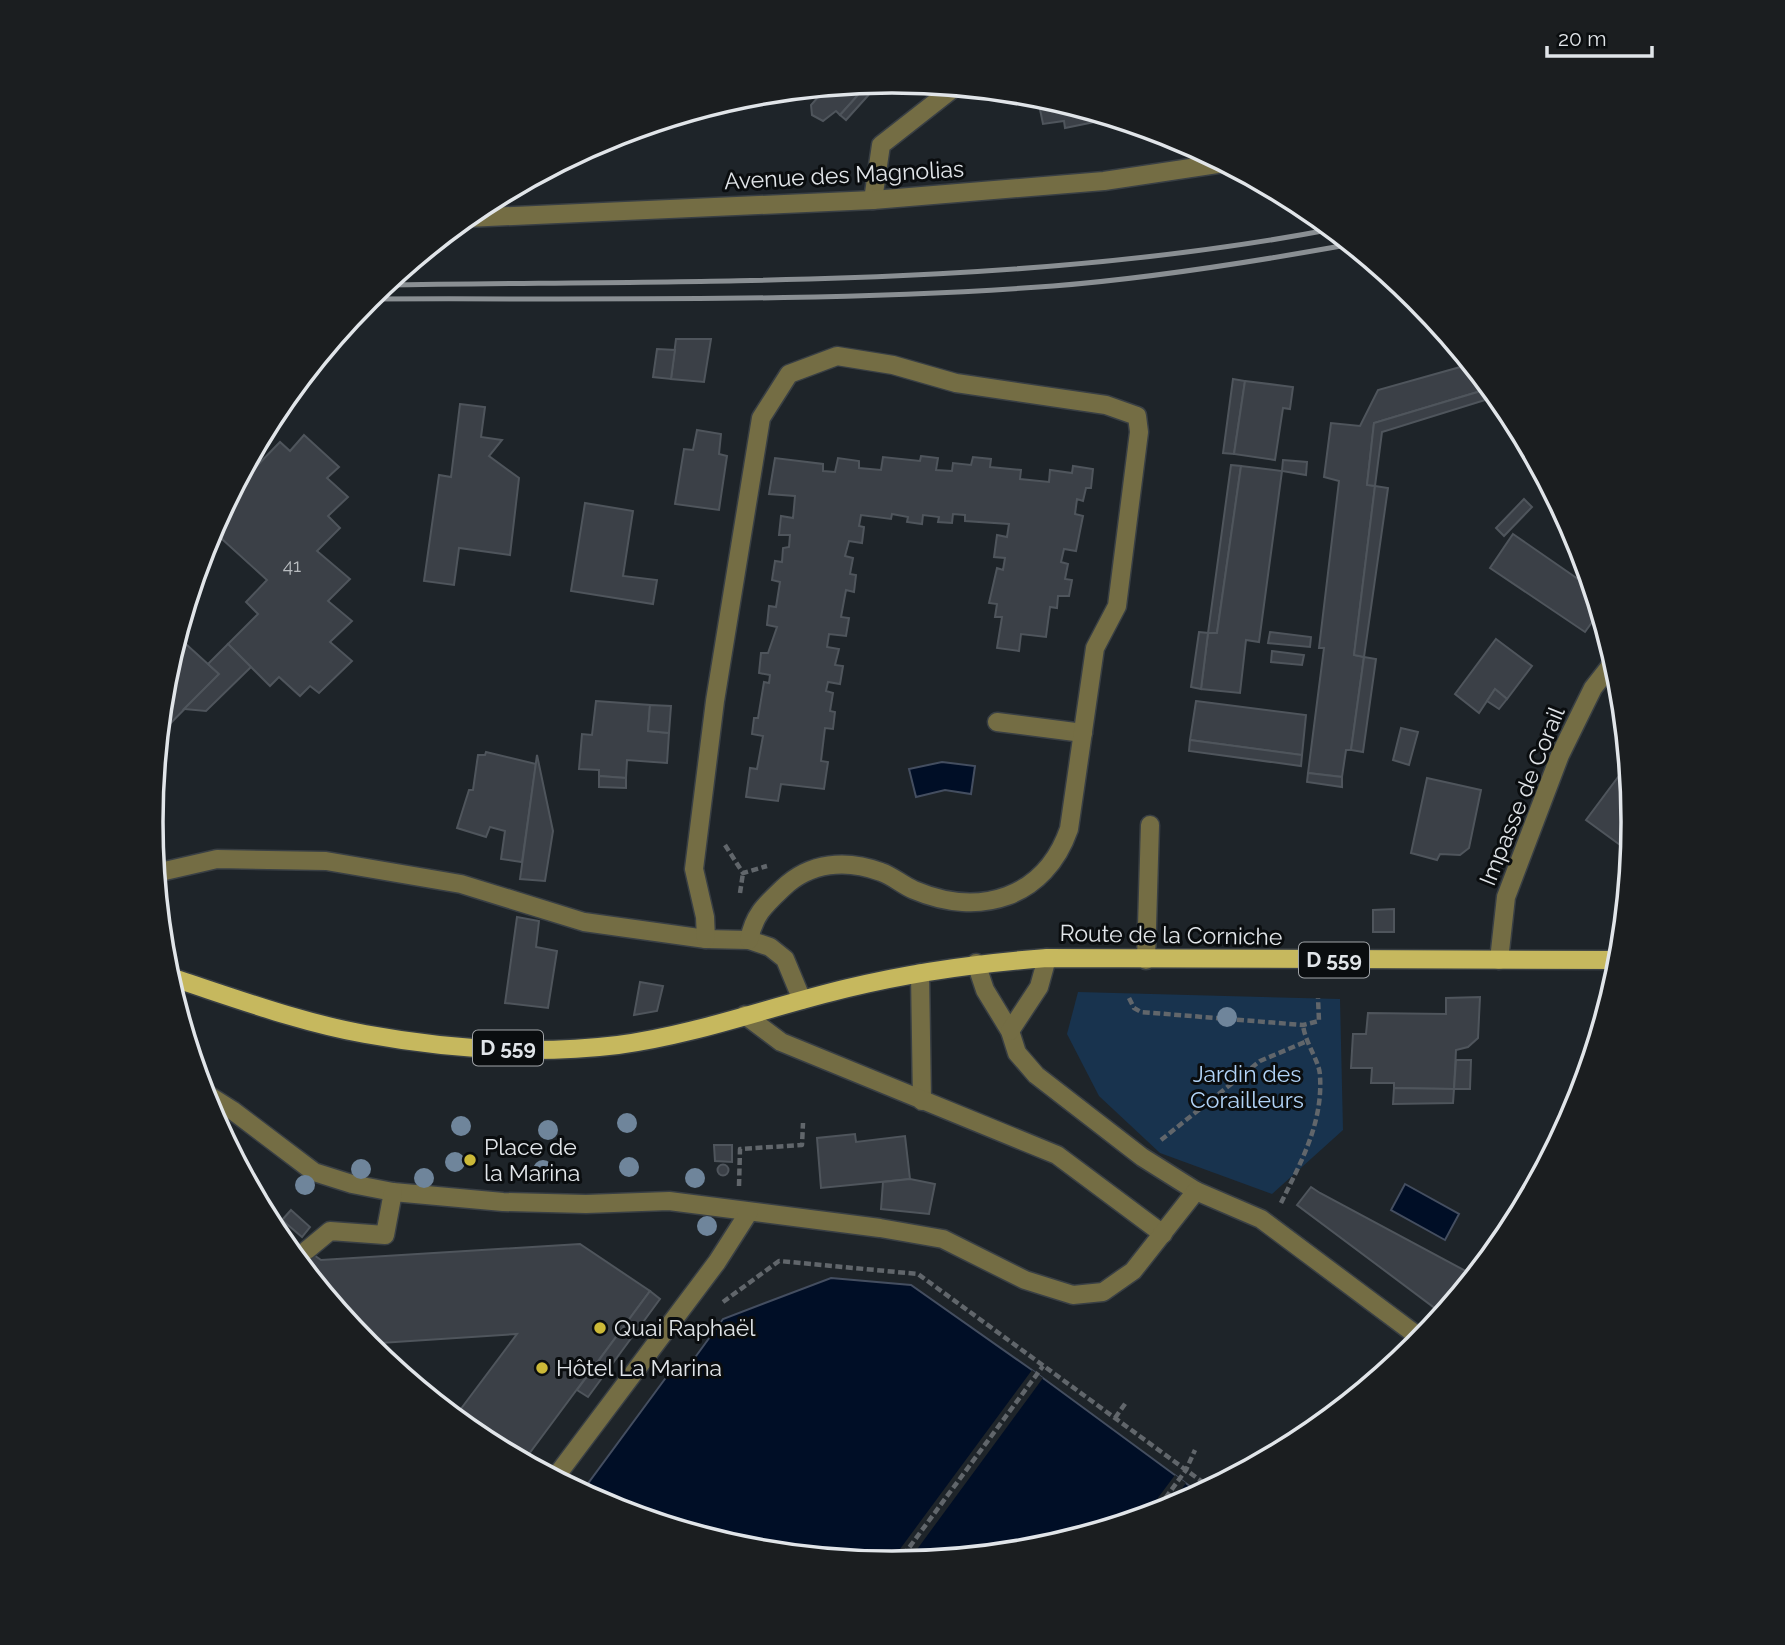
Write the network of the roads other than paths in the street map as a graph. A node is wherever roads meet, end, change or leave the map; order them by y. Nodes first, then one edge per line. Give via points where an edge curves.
1 (946, 95) edge
2 (1209, 165) edge
3 (873, 200) junction
4 (485, 217) edge
5 (1606, 671) edge
6 (997, 722) dead end
7 (1083, 733) junction
8 (1150, 825) dead end
9 (164, 871) edge
10 (706, 939) junction
11 (749, 940) junction
12 (1047, 958) junction
13 (1146, 960) junction
14 (1499, 960) junction
15 (1609, 960) edge
16 (976, 964) junction
17 (920, 973) junction
18 (181, 980) edge
19 (802, 1000) junction
20 (745, 1015) junction
21 (1010, 1031) junction
22 (922, 1101) junction
23 (218, 1102) edge
24 (1196, 1191) junction
25 (393, 1192) junction
26 (742, 1211) junction
27 (1163, 1234) junction
28 (307, 1250) dead end
29 (1414, 1333) edge
30 (560, 1471) edge

1 - 3 street via 881,145
2 - 3 street, Avenue des Magnolias via 1104,181
3 - 4 street, Avenue des Magnolias
5 - 14 street, Impasse de Corail via 1560,755 1506,897
6 - 7 street
7 - 10 street via 1096,648 1117,606 1139,432 1137,416 1106,405 956,383 893,365 837,356 789,374 761,418 715,701 694,869
7 - 11 street via 1062,850 1024,891 995,900 963,902 913,890 883,872 833,863 791,880 753,920
8 - 13 street
9 - 10 street via 217,859 326,861 460,884 584,922
10 - 11 street
11 - 19 street via 770,947 785,959
12 - 13 main road, Route de la Corniche / D 559
12 - 16 main road, Route de la Corniche / D 559
12 - 21 street via 1039,987
13 - 14 main road, Route de la Corniche / D 559
14 - 15 main road, Route de la Corniche / D 559
16 - 17 main road, Route de la Corniche / D 559
16 - 21 street via 985,990
17 - 19 main road, Route de la Corniche / D 559
17 - 22 street
18 - 20 main road, D 559 via 365,1034 463,1046 551,1051 620,1045
19 - 20 main road, D 559
20 - 22 street via 781,1041
21 - 24 street via 1017,1053 1036,1075 1142,1157
22 - 27 street via 1057,1156
23 - 25 street via 314,1172
24 - 27 street
24 - 29 street via 1270,1226
25 - 26 street via 503,1202 669,1201
25 - 28 street via 385,1236 330,1231
26 - 27 street via 943,1239 1025,1280 1073,1294 1103,1292 1133,1271
26 - 30 street via 685,1304

